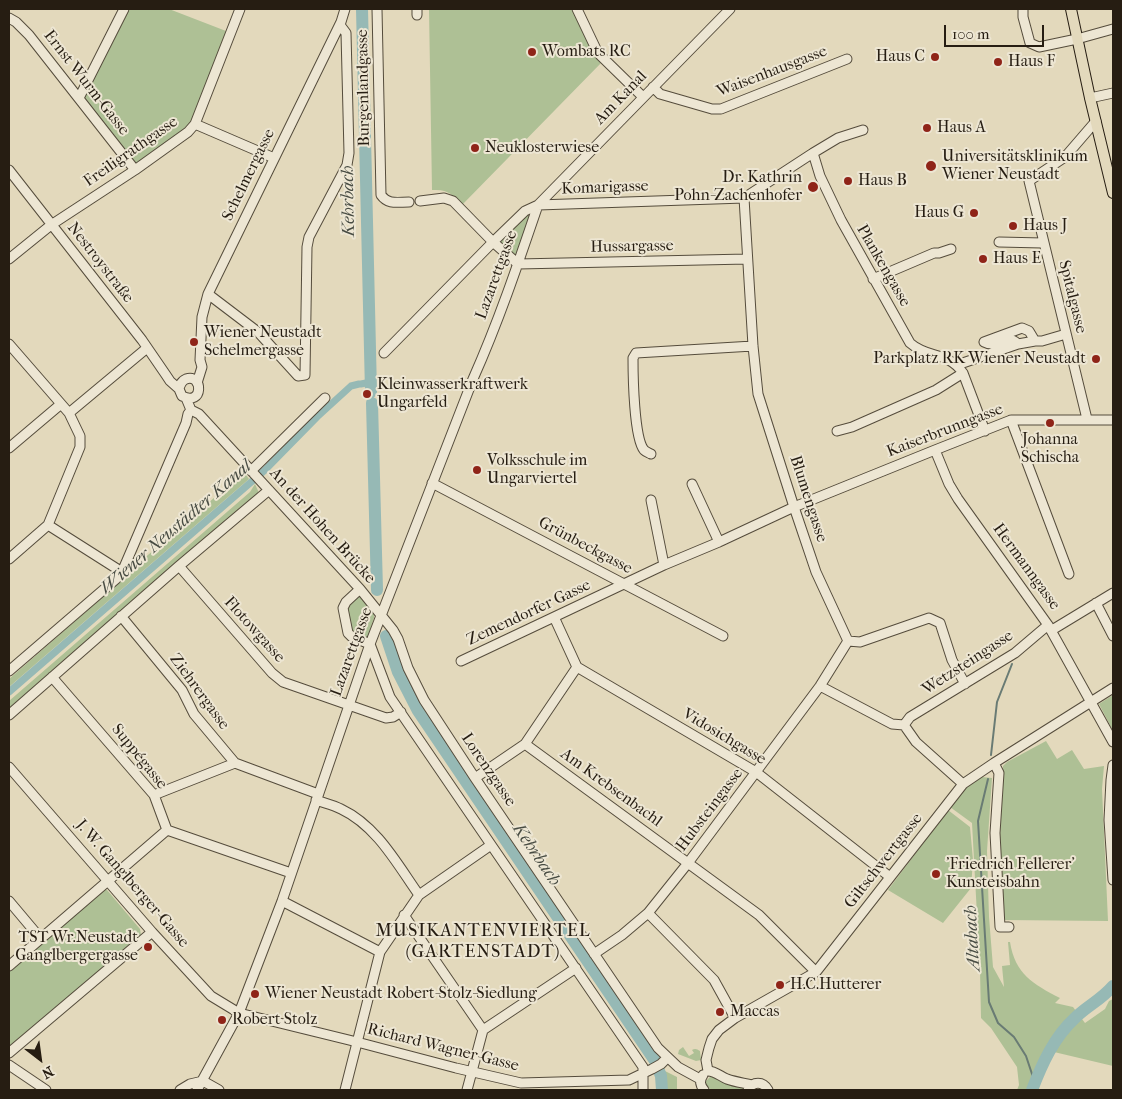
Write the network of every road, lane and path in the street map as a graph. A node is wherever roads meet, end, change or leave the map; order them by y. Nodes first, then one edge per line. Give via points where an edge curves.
1 (124, 9) edge
2 (240, 9) edge
3 (345, 9) edge
4 (377, 9) edge
5 (577, 9) edge
6 (730, 9) edge
7 (1023, 9) edge
8 (1071, 9) edge
9 (9, 18) edge
10 (340, 25) junction
11 (1113, 30) edge
12 (1078, 39) junction
13 (847, 58) dead end
14 (653, 87) junction
15 (1113, 92) edge
16 (643, 97) junction
17 (79, 98) junction
18 (1090, 98) junction
19 (1096, 120) junction
20 (195, 124) junction
21 (863, 130) dead end
22 (813, 153) junction
23 (274, 158) junction
24 (9, 170) edge
25 (135, 170) junction
26 (1113, 193) edge
27 (744, 198) junction
28 (423, 201) dead end
29 (409, 202) dead end
30 (538, 205) junction
31 (52, 225) junction
32 (493, 242) junction
33 (999, 242) dead end
34 (1043, 243) junction
35 (951, 249) dead end
36 (9, 258) edge
37 (747, 259) junction
38 (518, 264) junction
39 (873, 278) junction
40 (208, 294) junction
41 (1066, 334) junction
42 (1034, 341) junction
43 (9, 344) edge
44 (1018, 344) junction
45 (753, 346) junction
46 (147, 348) junction
47 (384, 354) dead end
48 (958, 365) junction
49 (963, 373) junction
50 (187, 383) junction
51 (190, 398) junction
52 (325, 398) dead end
53 (61, 404) junction
54 (195, 412) junction
55 (69, 413) junction
56 (1087, 419) junction
57 (1011, 420) junction
58 (1113, 420) edge
59 (837, 431) dead end
60 (985, 431) junction
61 (9, 448) edge
62 (935, 450) junction
63 (651, 454) dead end
64 (252, 471) junction
65 (432, 483) junction
66 (692, 484) dead end
67 (267, 488) junction
68 (651, 500) dead end
69 (794, 507) junction
70 (48, 525) junction
71 (719, 542) junction
72 (9, 559) edge
73 (664, 565) junction
74 (179, 566) junction
75 (122, 572) junction
76 (1069, 574) dead end
77 (625, 584) junction
78 (360, 589) junction
79 (1113, 593) edge
80 (1096, 603) junction
81 (381, 614) junction
82 (121, 616) junction
83 (554, 617) junction
84 (1050, 627) junction
85 (723, 636) dead end
86 (1113, 636) edge
87 (848, 641) junction
88 (370, 644) junction
89 (461, 661) dead end
90 (577, 667) junction
91 (9, 671) edge
92 (52, 677) junction
93 (966, 684) junction
94 (820, 686) junction
95 (1113, 688) edge
96 (1091, 702) junction
97 (349, 704) junction
98 (401, 712) junction
99 (9, 715) edge
100 (904, 725) junction
101 (1113, 742) edge
102 (525, 744) junction
103 (235, 763) junction
104 (994, 763) junction
105 (1113, 765) edge
106 (9, 767) edge
107 (756, 772) junction
108 (475, 778) junction
109 (963, 784) junction
110 (154, 796) junction
111 (317, 797) junction
112 (166, 830) junction
113 (492, 845) junction
114 (688, 863) junction
115 (291, 873) junction
116 (890, 878) junction
117 (1113, 880) edge
118 (109, 881) junction
119 (418, 895) junction
120 (9, 901) edge
121 (282, 901) junction
122 (648, 913) junction
123 (404, 915) junction
124 (1009, 927) dead end
125 (152, 932) junction
126 (41, 938) junction
127 (380, 952) junction
128 (594, 954) junction
129 (9, 966) edge
130 (576, 968) junction
131 (816, 972) junction
132 (239, 1013) junction
133 (735, 1018) junction
134 (483, 1030) junction
135 (356, 1042) junction
136 (9, 1053) edge
137 (664, 1061) junction
138 (9, 1065) edge
139 (708, 1070) junction
140 (648, 1071) junction
141 (471, 1072) junction
142 (700, 1079) junction
143 (203, 1081) junction
144 (750, 1088) edge
145 (46, 1090) edge
146 (180, 1090) edge
147 (197, 1090) edge
148 (219, 1090) edge
149 (345, 1090) edge
150 (467, 1090) edge
151 (644, 1090) edge
152 (704, 1090) edge
153 (768, 1090) edge

1 - 17 street
2 - 20 street, Freiligrathgasse
3 - 10 street, Schelmergasse
4 - 29 street, Burgenlandgasse via 381,195 390,203
5 - 16 street via 600,54
6 - 14 street, Am Kanal
7 - 12 street via 1030,43 1040,47
8 - 12 main road
9 - 17 street, Ernst Wurm-Gasse via 29,35
10 - 23 street, Schelmergasse
10 - 40 street via 346,33 349,153 347,164 309,237 307,247 305,375 298,376 258,332
11 - 12 street
12 - 18 main road
13 - 14 street, Waisenhausgasse via 721,109 660,94
14 - 16 street, Am Kanal
15 - 18 street
16 - 30 street, Am Kanal
17 - 25 street, Ernst Wurm-Gasse
18 - 19 main road
19 - 26 main road
19 - 34 street, Spitalgasse via 1065,157 1028,181
20 - 23 street
20 - 25 street, Freiligrathgasse
21 - 22 street via 838,138
22 - 27 street
22 - 39 street, Plankengasse via 841,220
23 - 40 street, Schelmergasse
24 - 31 street, Nestroystraße
25 - 31 street, Freiligrathgasse
27 - 30 street, Komarigasse
27 - 37 street, Blumengasse
28 - 32 street via 444,198 453,201
30 - 32 street, Am Kanal via 525,211
30 - 38 street, Lazarettgasse
31 - 36 street, Freiligrathgasse
31 - 46 street, Nestroystraße
32 - 38 street
32 - 47 street, Am Kanal
33 - 34 street
34 - 41 street, Spitalgasse
35 - 39 street
37 - 38 street, Hussargasse
37 - 45 street, Blumengasse
38 - 65 street, Lazarettgasse
39 - 48 street, Plankengasse via 910,344
40 - 50 street, Schelmergasse via 202,317 200,360
41 - 42 street
41 - 56 street, Spitalgasse
42 - 44 street
42 - 44 street via 1029,331 1022,328 984,342 994,344 1009,338
43 - 53 street
44 - 48 street
45 - 63 street via 636,353 633,358 639,440 645,451
45 - 69 street, Blumengasse via 758,394
46 - 50 street, Nestroystraße via 170,381
46 - 55 street
48 - 49 street
49 - 59 street via 936,390
49 - 60 street
50 - 51 street, Nestroystraße via 180,393
50 - 51 street via 199,387 199,391
51 - 54 street, An der Hohen Brücke
52 - 64 street
53 - 55 street
53 - 61 street
54 - 64 street, An der Hohen Brücke
54 - 75 street via 186,423
55 - 70 street via 80,436 80,447
56 - 57 street, Kaiserbrunngasse
56 - 58 street, Kaiserbrunngasse
57 - 60 street, Kaiserbrunngasse
57 - 76 street
60 - 62 street, Kaiserbrunngasse
62 - 69 street, Kaiserbrunngasse
62 - 84 street, Hermanngasse via 958,499
64 - 67 street, An der Hohen Brücke
65 - 77 street, Grünbeckgasse
65 - 81 street, Lazarettgasse
66 - 71 street
67 - 74 street
67 - 78 street, An der Hohen Brücke
68 - 73 street
69 - 71 street, Zemendorfer Gasse
69 - 87 street, Blumengasse via 816,572
70 - 72 street
70 - 75 street
71 - 73 street, Zemendorfer Gasse
73 - 77 street, Zemendorfer Gasse
74 - 82 street
74 - 97 street, Flotowgasse via 272,674 283,682
75 - 91 street
77 - 83 street, Zemendorfer Gasse
77 - 85 street, Grünbeckgasse
78 - 81 street, An der Hohen Brücke
78 - 88 street via 343,608 348,633
79 - 80 street, Wetzsteingasse
80 - 84 street, Wetzsteingasse
80 - 86 street
81 - 88 street, Lazarettgasse
81 - 108 street, Lorenzgasse via 398,639 424,700
82 - 92 street
82 - 103 street, Ziehrergasse via 182,690 194,714
83 - 89 street, Zemendorfer Gasse
83 - 90 street
84 - 93 street, Wetzsteingasse
84 - 96 street, Hermanngasse
87 - 93 street via 860,642 929,618 940,623 952,660
87 - 94 street, Hubsteingasse
88 - 97 street, Lazarettgasse
88 - 98 street via 390,697
90 - 102 street
90 - 107 street, Vidosichgasse
92 - 99 street
92 - 110 street, Suppégasse
93 - 100 street, Wetzsteingasse via 910,717
94 - 100 street via 892,724
94 - 107 street, Hubsteingasse
95 - 96 street, Giltschwertgasse
96 - 101 street, Hermanngasse
96 - 104 street, Giltschwertgasse
97 - 98 street, Flotowgasse via 386,718
97 - 111 street, Lazarettgasse
98 - 113 street
100 - 109 street via 916,742
102 - 108 street
102 - 114 street, Am Krebsenbachl
103 - 110 street
103 - 111 street
104 - 109 street, Giltschwertgasse
104 - 124 street via 998,773 995,833 1000,927
105 - 117 street via 1109,820
106 - 118 street, J. W. Ganglberger-Gasse
107 - 114 street, Hubsteingasse
107 - 116 street, Vidosichgasse
108 - 128 street, Lorenzgasse
109 - 116 street, Giltschwertgasse
110 - 112 street, Suppégasse
111 - 115 street, Lazarettgasse
111 - 119 street via 364,823 383,843
112 - 115 street
112 - 118 street
113 - 119 street
113 - 130 street
114 - 122 street, Hubsteingasse
114 - 131 street, Am Krebsenbachl via 758,915
115 - 121 street, Lazarettgasse
116 - 131 street, Giltschwertgasse
118 - 125 street, J. W. Ganglberger-Gasse
118 - 126 street
119 - 123 street
120 - 126 street
121 - 127 street
121 - 132 street, Lazarettgasse
122 - 128 street, Hubsteingasse
122 - 133 street via 714,980
123 - 127 street
123 - 134 street
125 - 132 street, J. W. Ganglberger-Gasse via 210,996
125 - 136 street
126 - 129 street
127 - 135 street
128 - 137 street, Lorenzgasse
130 - 134 street
130 - 140 street
131 - 133 street, Giltschwertgasse
132 - 135 street, Richard Wagner-Gasse
132 - 143 street, Lazarettgasse
133 - 139 street, Giltschwertgasse via 712,1039 706,1060
134 - 141 street
135 - 141 street, Richard Wagner-Gasse
135 - 149 street
137 - 140 street, Richard Wagner-Gasse
137 - 142 street, Lorenzgasse
138 - 145 street
139 - 142 street
139 - 144 street
140 - 141 street, Richard Wagner-Gasse via 629,1080 521,1083
140 - 151 street via 643,1081
141 - 150 street
142 - 152 street
143 - 146 street
143 - 147 street, Lazarettgasse
143 - 148 street
144 - 153 street via 756,1083

